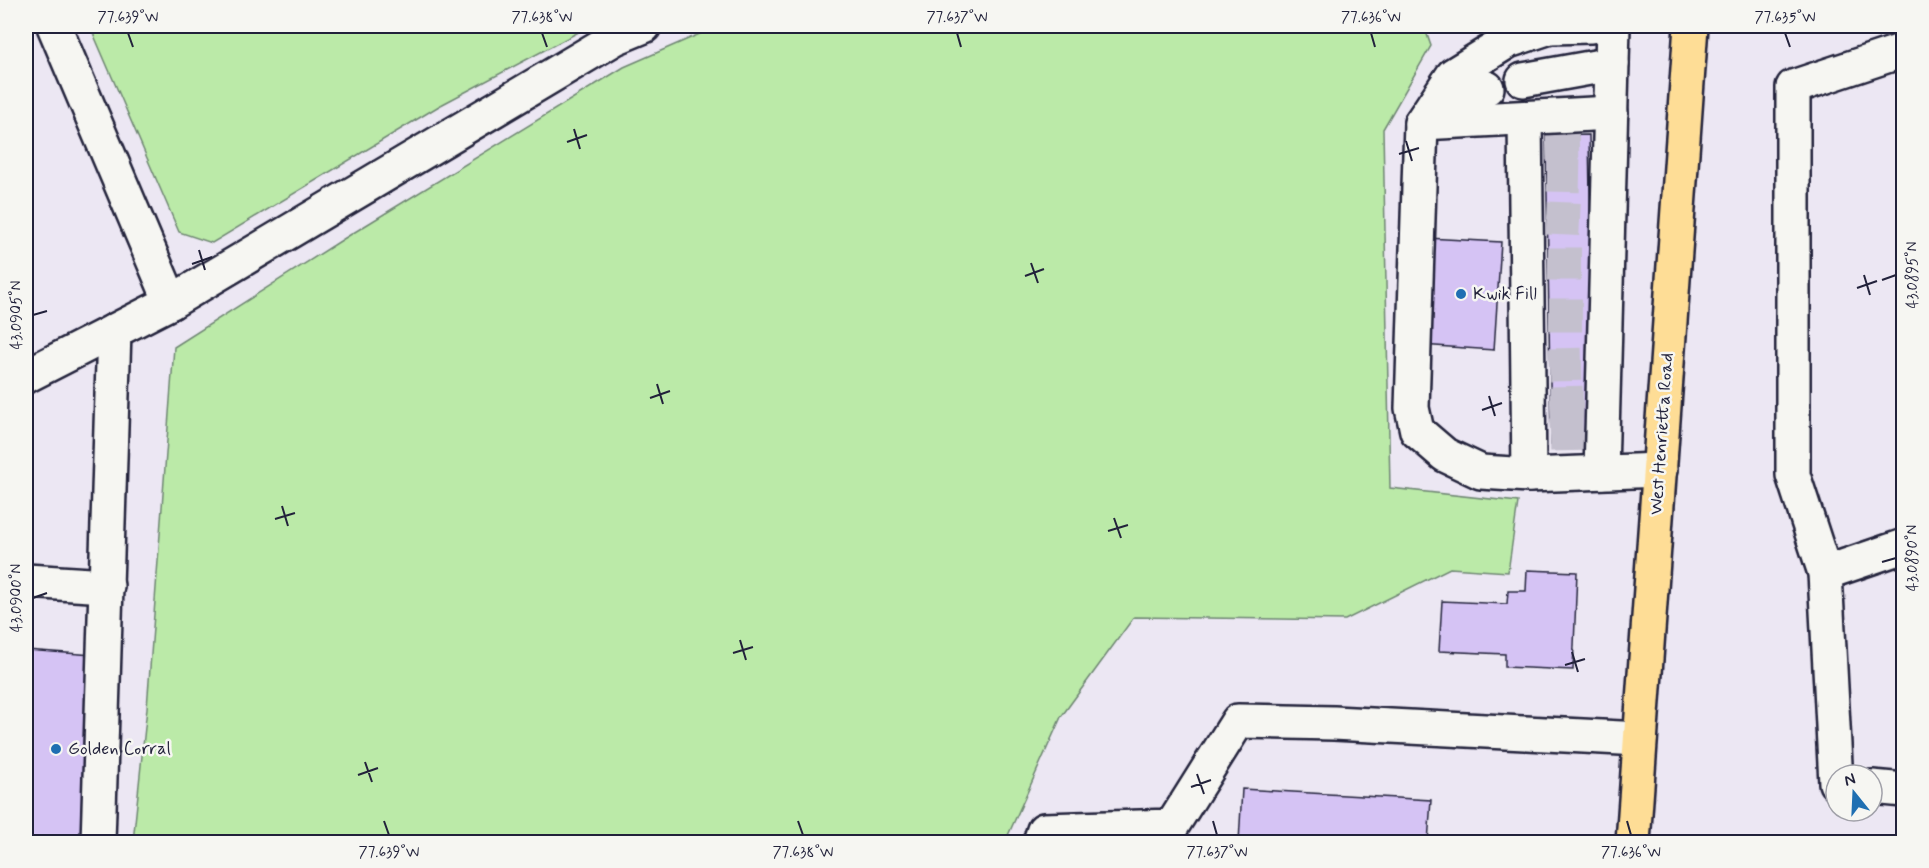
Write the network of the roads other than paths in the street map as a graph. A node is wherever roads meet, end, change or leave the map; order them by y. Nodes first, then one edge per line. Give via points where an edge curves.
1 (54, 26) edge
2 (644, 26) edge
3 (1592, 26) edge
4 (1613, 26) edge
5 (1691, 26) edge
6 (1904, 50) edge
7 (1612, 64) junction
8 (1523, 80) dead end
9 (1487, 88) dead end
10 (1421, 123) junction
11 (1603, 133) junction
12 (1534, 151) junction
13 (171, 302) junction
14 (114, 331) junction
15 (26, 376) edge
16 (1660, 470) junction
17 (1601, 472) junction
18 (1529, 475) junction
19 (1904, 546) edge
20 (1825, 573) junction
21 (26, 581) edge
22 (107, 586) junction
23 (1640, 739) junction
24 (1835, 763) edge
25 (1884, 788) edge
26 (1904, 790) edge
27 (98, 843) edge
28 (1040, 843) edge
29 (1633, 843) edge

1 - 13 lane
2 - 13 lane via 615,38
3 - 10 lane via 1550,27 1508,41 1453,75
4 - 7 lane
5 - 16 main road, West Henrietta Road
6 - 20 lane via 1793,87 1793,475
7 - 8 lane
7 - 11 lane
9 - 10 lane
10 - 12 lane
10 - 18 lane via 1412,408 1418,431 1445,455 1481,472
11 - 12 lane
11 - 17 lane via 1598,363
12 - 18 lane via 1539,435
13 - 14 lane
14 - 15 lane
14 - 22 lane
16 - 17 lane
16 - 23 main road, West Henrietta Road
17 - 18 lane
19 - 20 lane
20 - 24 lane
21 - 22 lane
22 - 27 lane
23 - 28 lane via 1238,721 1172,826 1044,830
23 - 29 main road, West Henrietta Road
25 - 26 lane

